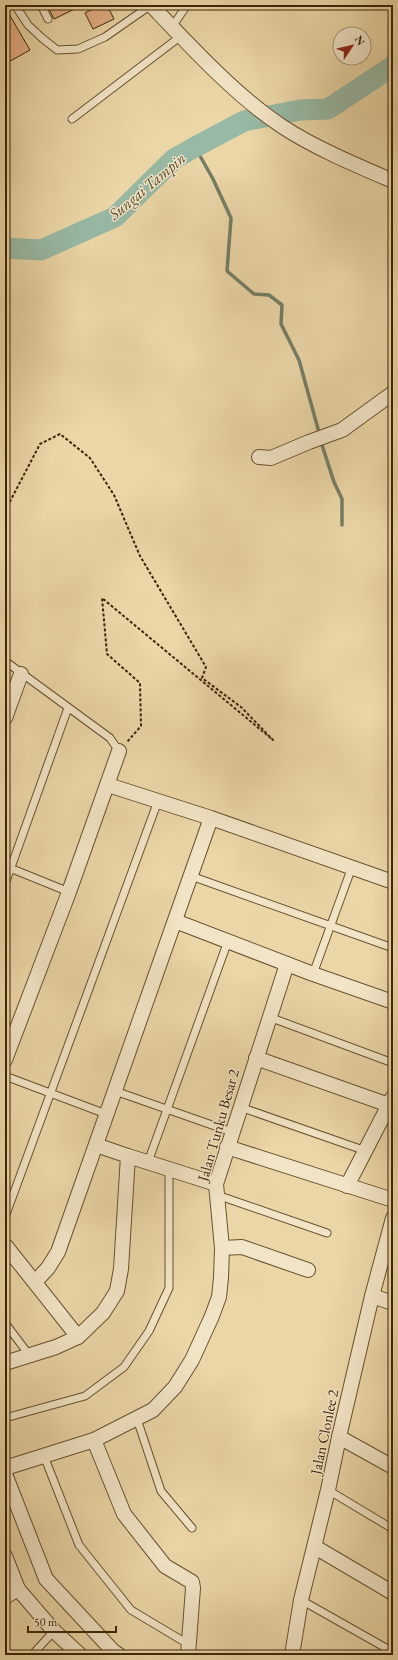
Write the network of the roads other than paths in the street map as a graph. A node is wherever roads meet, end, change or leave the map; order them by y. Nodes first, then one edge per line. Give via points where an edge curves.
1 (15, 5) edge
2 (41, 5) edge
3 (151, 5) edge
4 (187, 5) edge
5 (48, 19) dead end
6 (176, 31) junction
7 (72, 119) dead end
8 (393, 180) edge
9 (393, 393) edge
10 (259, 458) dead end
11 (5, 661) edge
12 (21, 674) junction
13 (68, 708) junction
14 (5, 718) edge
15 (119, 750) joint
16 (108, 785) junction
17 (158, 801) junction
18 (212, 818) junction
19 (8, 867) edge
20 (352, 867) junction
21 (191, 876) junction
22 (393, 882) edge
23 (5, 884) edge
24 (69, 892) junction
25 (175, 921) junction
26 (330, 926) junction
27 (228, 941) junction
28 (393, 948) edge
29 (287, 964) junction
30 (312, 974) junction
31 (393, 1002) edge
32 (269, 1017) junction
33 (6, 1054) edge
34 (256, 1058) junction
35 (393, 1063) edge
36 (5, 1076) edge
37 (115, 1091) junction
38 (50, 1094) junction
39 (391, 1101) edge
40 (240, 1107) junction
41 (167, 1110) junction
42 (106, 1114) junction
43 (232, 1132) junction
44 (96, 1145) junction
45 (227, 1147) junction
46 (366, 1151) junction
47 (128, 1156) junction
48 (148, 1162) junction
49 (170, 1169) junction
50 (347, 1186) junction
51 (216, 1189) junction
52 (393, 1200) edge
53 (5, 1217) edge
54 (393, 1218) edge
55 (327, 1233) dead end
56 (5, 1245) edge
57 (222, 1248) junction
58 (308, 1270) dead end
59 (35, 1282) junction
60 (372, 1296) junction
61 (393, 1303) edge
62 (5, 1324) edge
63 (78, 1337) junction
64 (30, 1356) junction
65 (5, 1363) edge
66 (5, 1418) edge
67 (137, 1419) junction
68 (339, 1437) junction
69 (94, 1440) junction
70 (44, 1456) junction
71 (393, 1467) edge
72 (5, 1468) edge
73 (5, 1474) edge
74 (328, 1490) junction
75 (192, 1528) dead end
76 (393, 1529) edge
77 (315, 1547) junction
78 (5, 1556) edge
79 (18, 1589) junction
80 (393, 1593) edge
81 (5, 1597) edge
82 (301, 1600) junction
83 (54, 1631) junction
84 (188, 1650) edge
85 (393, 1652) edge
86 (32, 1655) edge
87 (80, 1655) edge
88 (118, 1655) edge
89 (292, 1655) edge

1 - 3 lane via 28,24 58,50 78,49 105,36
2 - 5 lane
3 - 6 street
4 - 6 lane
6 - 7 lane
6 - 8 street via 255,106 283,127 305,140
9 - 10 street via 342,430 271,458
11 - 12 lane
12 - 13 lane
12 - 14 street
13 - 15 lane via 110,738
13 - 19 lane
15 - 16 street
16 - 17 street
16 - 24 street
17 - 18 street
17 - 38 lane
18 - 20 street
18 - 21 street
19 - 23 lane
19 - 24 lane
20 - 22 street
20 - 26 lane
21 - 25 street
21 - 26 lane
24 - 33 street
25 - 27 street
25 - 37 street
26 - 28 lane
26 - 30 lane
27 - 29 street
27 - 41 lane
29 - 30 street
29 - 32 street, Jalan Tunku Besar 2
30 - 31 street
32 - 34 street, Jalan Tunku Besar 2
32 - 35 lane
34 - 39 street
34 - 40 street, Jalan Tunku Besar 2
36 - 38 lane
37 - 41 lane
37 - 42 street
38 - 42 lane
38 - 53 lane
39 - 46 street
40 - 43 street, Jalan Tunku Besar 2
40 - 46 lane
41 - 43 lane
41 - 48 lane
42 - 44 street
43 - 45 street, Jalan Tunku Besar 2
44 - 47 street
44 - 59 street via 58,1252
45 - 50 street
45 - 51 street, Jalan Tunku Besar 2
46 - 50 street
47 - 48 street
47 - 63 street via 121,1269 117,1291 103,1313
48 - 49 street
49 - 51 street
49 - 66 lane via 169,1288 148,1331 124,1368 85,1396
50 - 52 street
51 - 55 lane
51 - 57 street, Jalan Tunku Besar 2
54 - 60 street, Jalan Clonlee 2
56 - 59 street
57 - 58 street via 242,1247
57 - 67 street, Jalan Tunku Besar 2 via 219,1297 192,1360 167,1397 153,1410
59 - 63 street
60 - 61 street
60 - 68 street, Jalan Clonlee 2
62 - 64 lane
63 - 64 street
64 - 65 street
67 - 69 street, Jalan Tunku Besar 2
67 - 75 lane via 161,1491
68 - 71 street
68 - 74 street, Jalan Clonlee 2
69 - 70 street, Jalan Tunku Besar 2
69 - 84 street via 124,1514 165,1566 192,1582
70 - 72 street, Jalan Tunku Besar 2
70 - 84 lane via 79,1545 131,1610
73 - 88 street via 46,1579
74 - 76 lane
74 - 77 street, Jalan Clonlee 2
77 - 80 street
77 - 82 street, Jalan Clonlee 2
78 - 79 street
79 - 81 street
79 - 83 street
82 - 85 lane
82 - 89 street, Jalan Clonlee 2
83 - 86 lane
83 - 87 street

